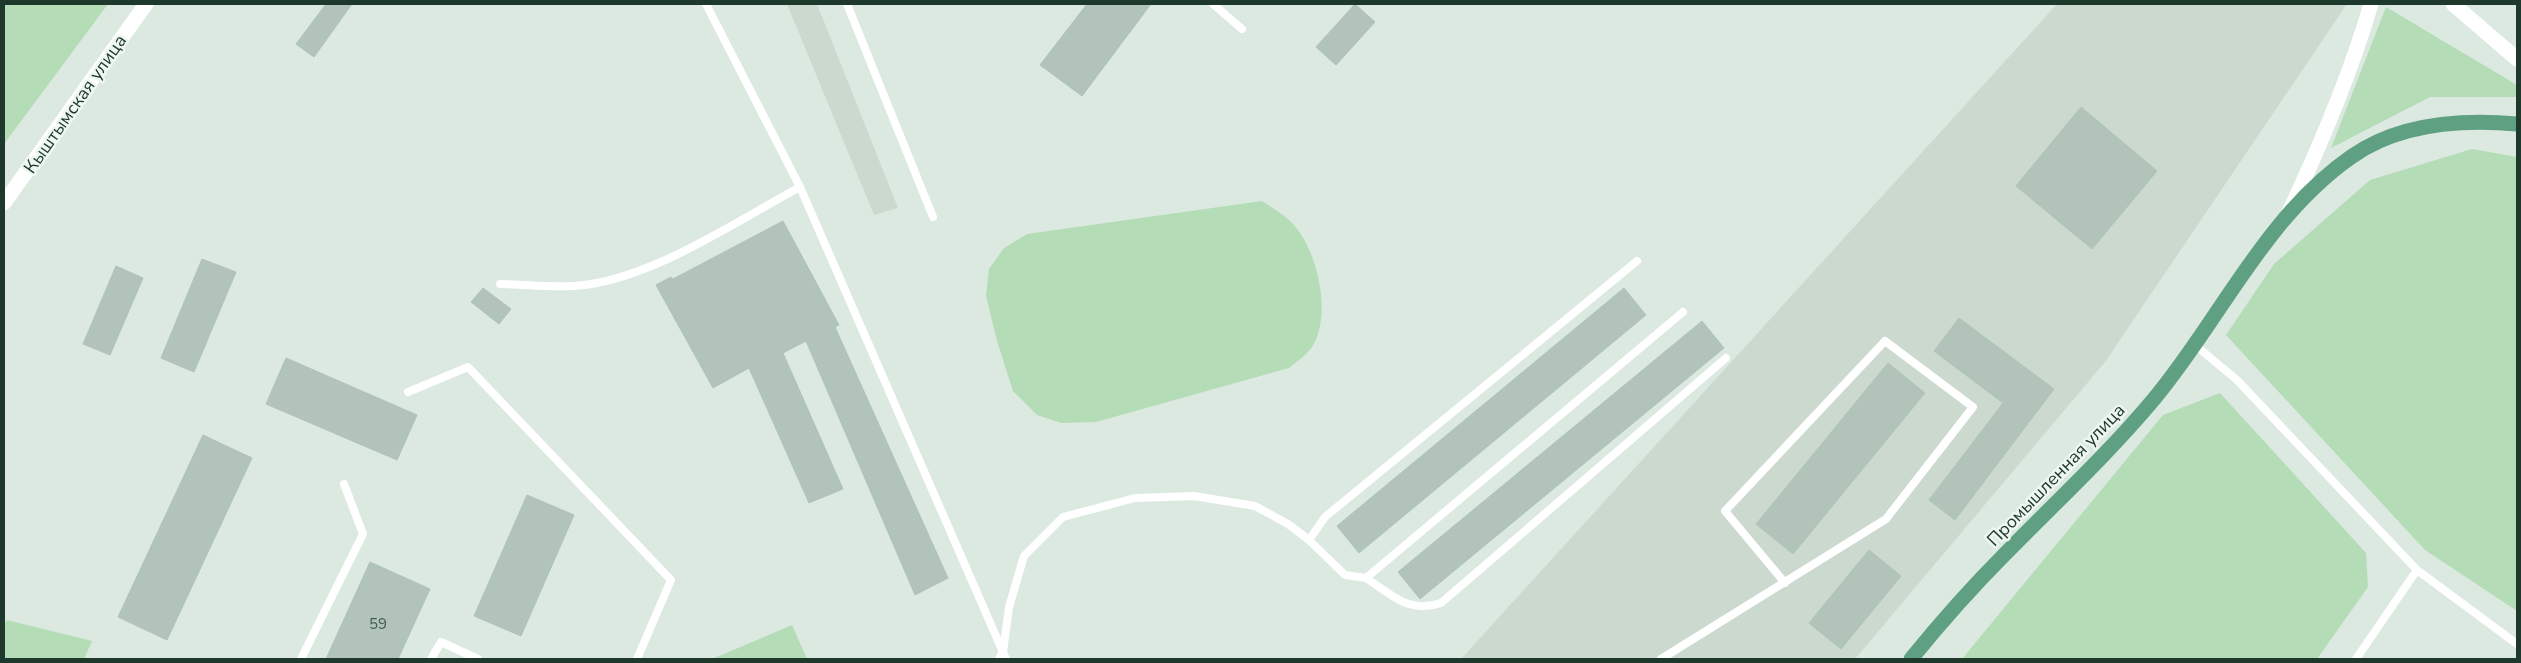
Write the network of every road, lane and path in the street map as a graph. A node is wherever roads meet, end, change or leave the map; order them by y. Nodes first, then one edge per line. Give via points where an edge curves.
1 (146, 4) edge
2 (706, 4) edge
3 (847, 4) edge
4 (1213, 4) edge
5 (2371, 4) edge
6 (2453, 4) edge
7 (1242, 29) dead end
8 (2517, 59) edge
9 (2517, 124) edge
10 (800, 187) junction
11 (4, 204) edge
12 (2289, 212) junction
13 (933, 217) dead end
14 (1637, 261) dead end
15 (500, 284) dead end
16 (1683, 312) dead end
17 (2195, 345) junction
18 (1726, 358) dead end
19 (408, 392) dead end
20 (344, 484) dead end
21 (1309, 540) junction
22 (2417, 570) junction
23 (1366, 578) junction
24 (1784, 582) junction
25 (2517, 644) edge
26 (1003, 657) edge
27 (301, 659) edge
28 (431, 659) edge
29 (478, 659) edge
30 (637, 659) edge
31 (1661, 659) edge
32 (1911, 659) edge
33 (2356, 659) edge

1 - 11 street, Кыштымская улица
2 - 10 lane
3 - 13 lane
4 - 7 lane
5 - 12 street via 2341,94
6 - 8 street
9 - 12 main road, Промышленная улица via 2480,121 2432,125 2391,136 2352,156 2324,177
10 - 15 lane via 665,261 620,279 582,286
10 - 26 lane
12 - 17 main road, Промышленная улица
14 - 21 lane via 1325,517
16 - 23 lane
17 - 22 lane via 2237,380
17 - 32 main road, Промышленная улица via 2105,456 2006,553
18 - 23 lane via 1441,603 1428,608 1408,606
19 - 30 lane via 468,368 671,580
20 - 27 lane via 363,534
21 - 23 lane via 1345,576
21 - 26 lane via 1255,506 1194,496 1135,498 1063,517 1024,556 1009,607
22 - 25 lane
22 - 33 lane
24 - 24 lane via 1886,520 1973,407 1885,341 1725,511
24 - 31 lane
28 - 29 lane via 441,642

